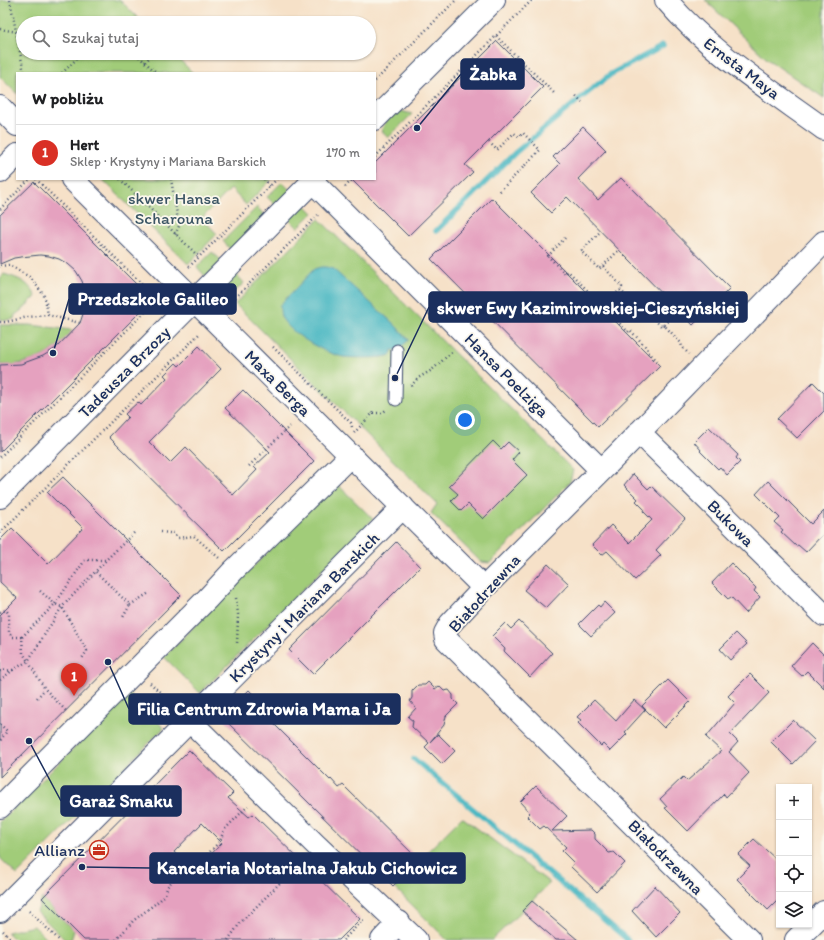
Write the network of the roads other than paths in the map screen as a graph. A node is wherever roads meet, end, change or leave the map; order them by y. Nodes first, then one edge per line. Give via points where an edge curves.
1 (494, 0) edge
2 (666, 0) edge
3 (0, 107) edge
4 (376, 118) edge
5 (16, 123) edge
6 (824, 129) edge
7 (16, 156) edge
8 (0, 172) edge
9 (73, 180) edge
10 (313, 180) edge
11 (824, 242) edge
12 (195, 301) junction
13 (397, 350) dead end
14 (396, 400) road end
15 (639, 432) junction
16 (350, 455) junction
17 (602, 470) junction
18 (0, 496) edge
19 (403, 507) junction
20 (484, 588) junction
21 (824, 614) edge
22 (190, 722) junction
23 (0, 807) edge
24 (824, 912) edge
25 (399, 922) junction
26 (0, 924) edge
27 (382, 940) edge
28 (416, 940) edge
29 (749, 940) edge
30 (796, 940) edge

1 - 4 street
2 - 6 street, Ernsta Maya via 706,42
3 - 5 street
7 - 8 street
9 - 12 street, Maxa Berga
10 - 12 street, Tadeusza Brzozy
10 - 17 street, Hansa Poelziga
11 - 15 street, Białodrzewna
12 - 16 street, Maxa Berga
12 - 18 street, Tadeusza Brzozy
13 - 14 lane
15 - 17 street, Białodrzewna
15 - 21 street, Bukowa
16 - 19 street, Maxa Berga
16 - 23 street
17 - 20 street, Białodrzewna
19 - 20 street, Maxa Berga
19 - 22 street, Krystyny i Mariana Barskich
20 - 29 street, Białodrzewna via 450,624 445,633 446,639
22 - 25 street
22 - 26 street, Krystyny i Mariana Barskich via 17,895
24 - 30 street
25 - 27 street
25 - 28 street

